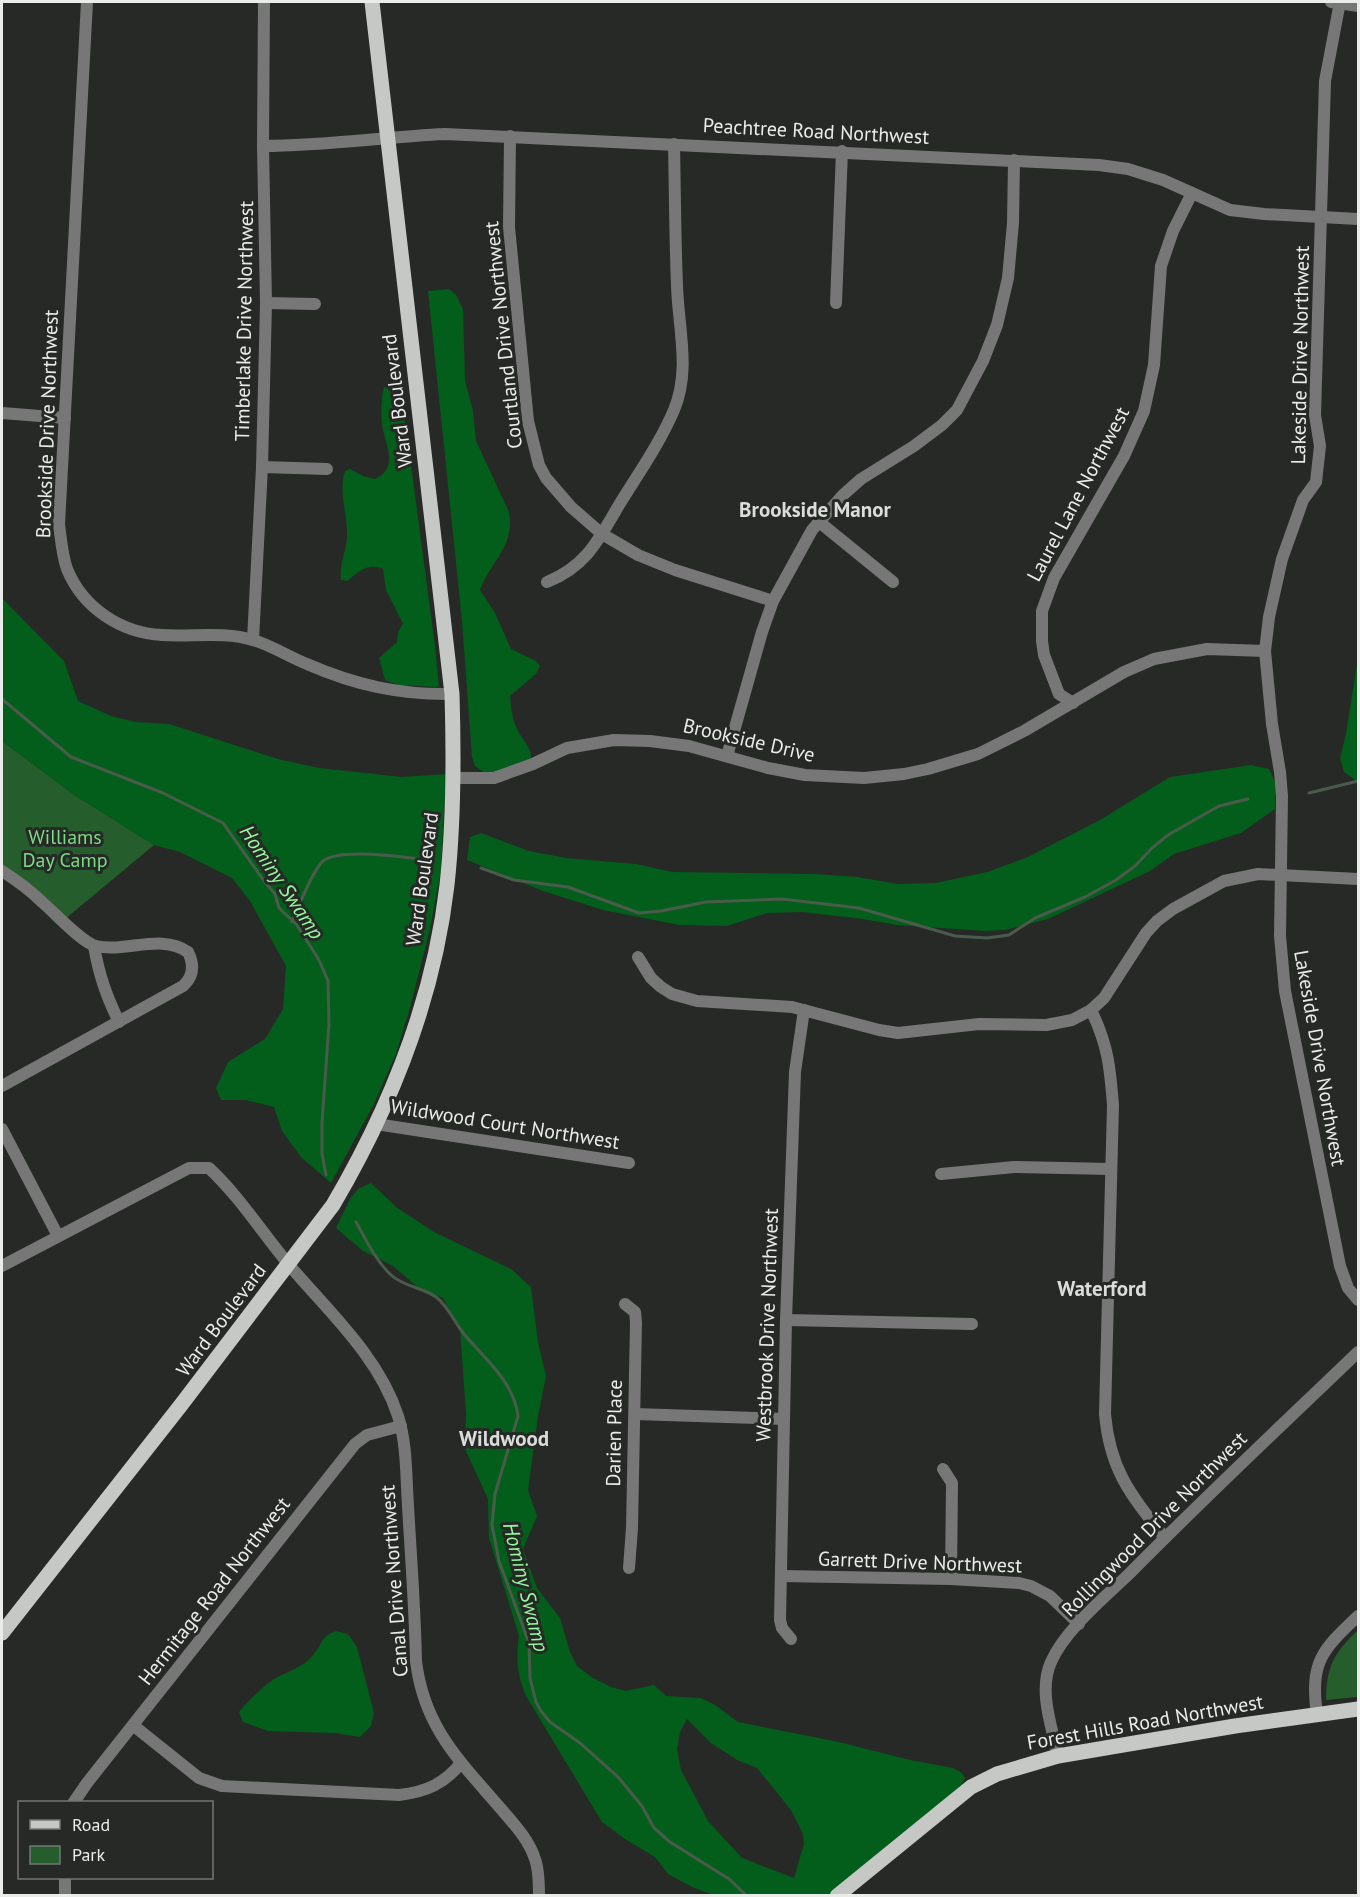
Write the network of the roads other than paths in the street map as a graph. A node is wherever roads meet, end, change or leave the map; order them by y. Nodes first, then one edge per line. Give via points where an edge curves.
1 (87, 2) edge
2 (264, 2) edge
3 (372, 2) edge
4 (1337, 2) edge
5 (1359, 6) edge
6 (510, 136) junction
7 (387, 137) junction
8 (674, 144) junction
9 (263, 146) junction
10 (842, 151) junction
11 (1014, 160) junction
12 (1192, 193) junction
13 (1322, 218) junction
14 (1359, 219) edge
15 (266, 303) junction
16 (836, 303) dead end
17 (315, 304) dead end
18 (2, 413) edge
19 (65, 418) junction
20 (262, 467) junction
21 (327, 468) dead end
22 (818, 521) junction
23 (602, 534) junction
24 (547, 582) dead end
25 (893, 582) dead end
26 (773, 601) junction
27 (253, 640) junction
28 (1265, 651) junction
29 (452, 694) junction
30 (1072, 702) junction
31 (727, 756) junction
32 (455, 778) junction
33 (2, 871) edge
34 (1281, 875) junction
35 (1359, 879) edge
36 (94, 946) junction
37 (638, 957) dead end
38 (804, 1010) junction
39 (1091, 1010) junction
40 (118, 1022) junction
41 (2, 1086) edge
42 (376, 1124) junction
43 (2, 1129) edge
44 (629, 1162) dead end
45 (1111, 1169) junction
46 (941, 1174) dead end
47 (58, 1236) junction
48 (289, 1265) junction
49 (2, 1266) edge
50 (1359, 1300) edge
51 (625, 1304) dead end
52 (786, 1320) junction
53 (972, 1324) dead end
54 (1359, 1352) edge
55 (635, 1414) junction
56 (784, 1419) junction
57 (401, 1426) junction
58 (943, 1469) dead end
59 (1165, 1538) junction
60 (629, 1568) dead end
61 (781, 1576) junction
62 (951, 1579) junction
63 (1359, 1616) edge
64 (1079, 1624) junction
65 (2, 1633) edge
66 (791, 1639) dead end
67 (1359, 1709) edge
68 (1317, 1715) junction
69 (134, 1726) junction
70 (1058, 1756) junction
71 (461, 1763) junction
72 (75, 1801) edge
73 (65, 1879) edge
74 (65, 1896) edge
75 (539, 1896) edge
76 (837, 1896) edge

1 - 19 street, Brookside Drive Northwest
2 - 9 street, Timberlake Drive Northwest
3 - 7 main road, Ward Boulevard
4 - 5 street
4 - 13 street, Lakeside Drive Northwest via 1325,81
6 - 7 street, Peachtree Road Northwest
6 - 8 street, Peachtree Road Northwest
6 - 23 street, Courtland Drive Northwest via 509,227 538,465 565,502
7 - 9 street, Peachtree Road Northwest via 327,145
7 - 29 main road, Ward Boulevard
8 - 10 street, Peachtree Road Northwest
8 - 23 street via 682,377 674,410
9 - 15 street, Timberlake Drive Northwest
10 - 11 street, Peachtree Road Northwest
10 - 16 street
11 - 12 street, Peachtree Road Northwest via 1128,169
11 - 22 street via 1008,278 997,325 957,410 927,437 861,479
12 - 13 street, Peachtree Road Northwest via 1230,210
12 - 30 street, Laurel Lane Northwest via 1161,266 1154,365 1144,411 1124,456 1054,578 1042,611 1044,655 1059,694
13 - 14 street, Peachtree Road Northwest
13 - 28 street, Lakeside Drive Northwest via 1315,416 1320,446 1316,482 1303,500 1280,568
15 - 17 street
15 - 20 street, Timberlake Drive Northwest
18 - 19 street
19 - 27 street, Brookside Drive Northwest via 59,524 62,548 67,568 89,603 112,621 132,630
20 - 21 street
20 - 27 street, Timberlake Drive Northwest
22 - 25 street
22 - 26 street
23 - 24 street via 582,562
23 - 26 street, Courtland Drive Northwest via 675,570
26 - 31 street
27 - 29 street, Brookside Drive Northwest via 375,688
28 - 30 street, Brookside Drive via 1206,649 1154,659
28 - 34 street, Lakeside Drive Northwest via 1282,796
29 - 32 main road, Ward Boulevard
30 - 31 street, Brookside Drive via 978,754 904,774 854,778 805,775
31 - 32 street, Brookside Drive via 669,743 614,740 567,748 494,778
32 - 42 main road, Ward Boulevard via 447,887 435,947 414,1026
33 - 36 street
34 - 35 street
34 - 39 street via 1248,874 1224,881 1173,909 1146,933 1104,998
34 - 50 street, Lakeside Drive Northwest via 1280,936 1285,991 1340,1266 1348,1288
36 - 40 street via 99,976
36 - 40 street via 172,944 188,952 192,968 183,986
37 - 38 street via 661,987 685,999
38 - 39 street via 898,1033 979,1024 1046,1025 1072,1020
38 - 52 street, Westbrook Drive Northwest via 795,1072
39 - 45 street via 1109,1062 1113,1105
40 - 41 street
42 - 44 street, Wildwood Court Northwest
42 - 48 main road, Ward Boulevard via 333,1205
43 - 47 street
45 - 46 street via 1014,1167
45 - 59 street via 1105,1414 1108,1440 1124,1484
47 - 48 street, Canal Drive Northwest via 189,1168 208,1168
47 - 49 street
48 - 57 street, Canal Drive Northwest via 374,1367 392,1399
48 - 65 main road, Ward Boulevard
51 - 55 street, Darien Place via 635,1312
52 - 53 street
52 - 56 street, Westbrook Drive Northwest
54 - 59 street, Rollingwood Drive Northwest
55 - 56 street
55 - 60 street, Darien Place
56 - 61 street, Westbrook Drive Northwest
57 - 69 street, Hermitage Road Northwest via 366,1436 355,1444
57 - 71 street, Canal Drive Northwest via 418,1680 444,1741
58 - 62 street via 952,1483
59 - 64 street, Rollingwood Drive Northwest
61 - 62 street, Garrett Drive Northwest
61 - 66 street, Westbrook Drive Northwest via 780,1620
62 - 64 street, Garrett Drive Northwest via 1031,1586 1050,1596
63 - 68 street via 1327,1649 1316,1672
64 - 70 street, Rollingwood Drive Northwest via 1052,1660 1046,1679 1047,1707
67 - 68 main road, Forest Hills Road Northwest
68 - 70 main road, Forest Hills Road Northwest
69 - 71 street via 199,1778 222,1786 399,1795 436,1786
69 - 72 street, Hermitage Road Northwest
70 - 76 main road, Forest Hills Road Northwest via 997,1774 971,1787
71 - 75 street, Canal Drive Northwest via 528,1844 536,1859
73 - 74 street

